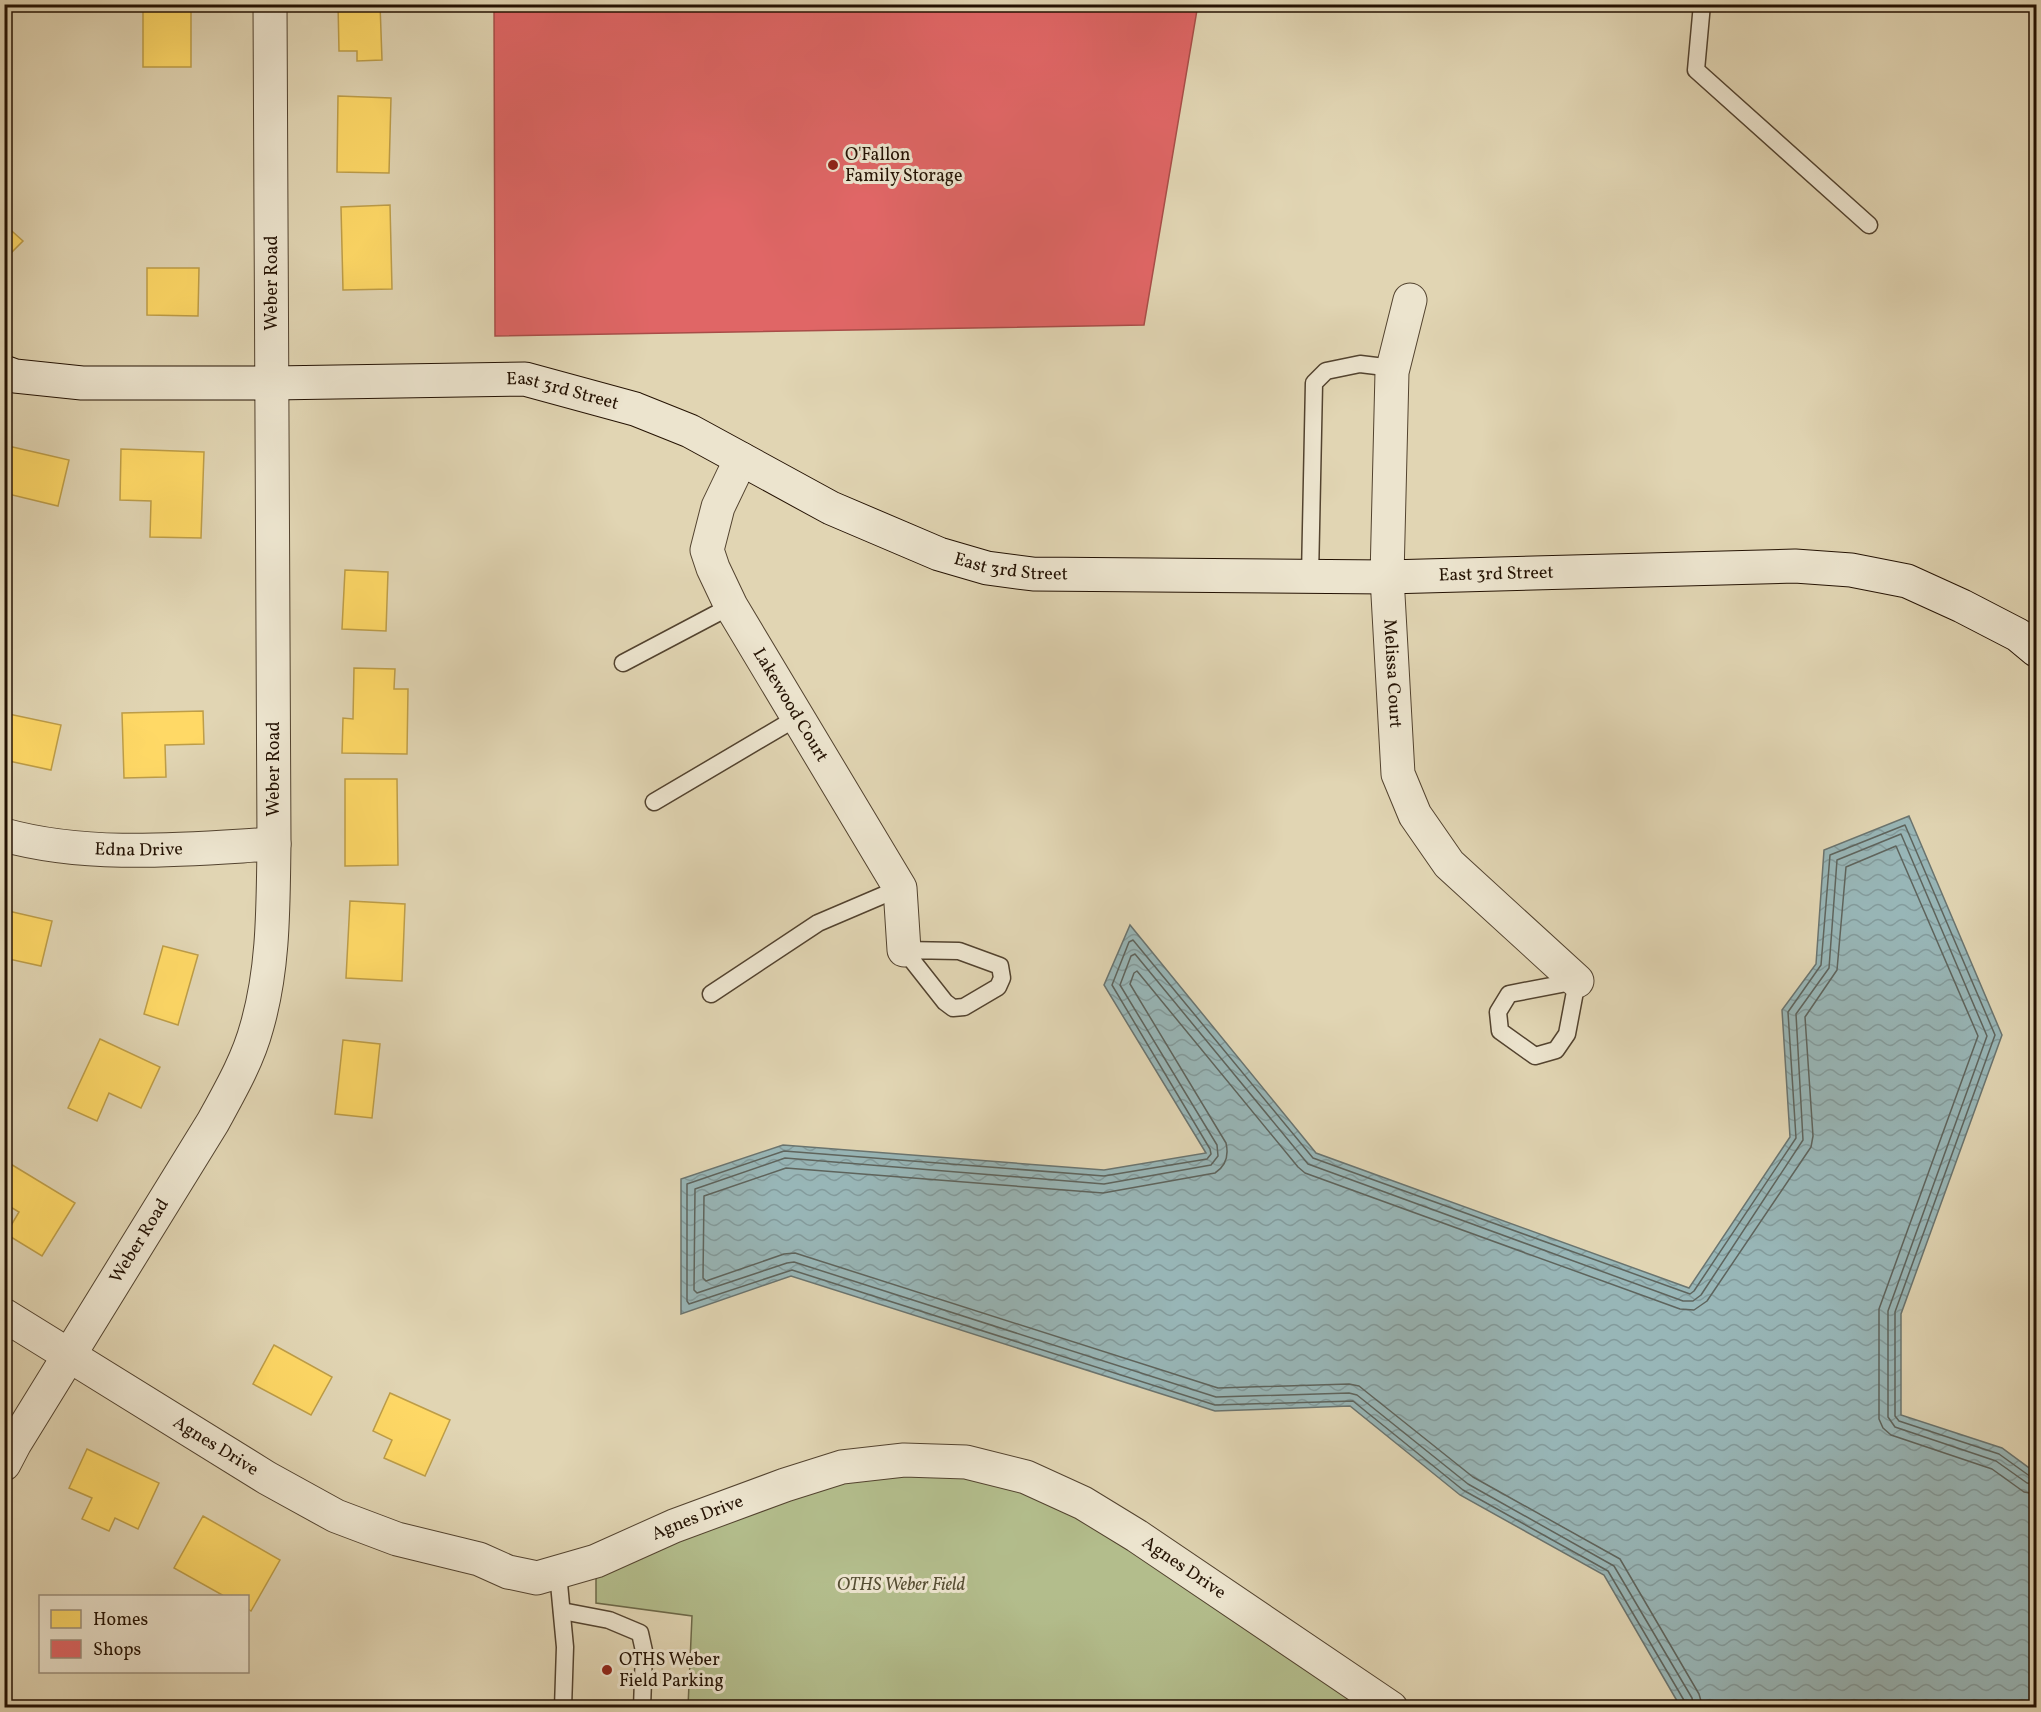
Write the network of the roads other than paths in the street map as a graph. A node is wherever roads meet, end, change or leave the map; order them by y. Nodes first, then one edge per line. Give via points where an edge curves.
1 (270, 4) edge
2 (1701, 4) edge
3 (1869, 225) dead end
4 (1410, 300) dead end
5 (1393, 368) junction
6 (4, 372) edge
7 (273, 383) junction
8 (741, 459) junction
9 (1310, 577) junction
10 (1388, 578) junction
11 (731, 606) junction
12 (2037, 650) edge
13 (622, 663) dead end
14 (798, 717) junction
15 (654, 802) dead end
16 (4, 835) edge
17 (274, 844) junction
18 (900, 888) junction
19 (904, 950) junction
20 (1576, 981) junction
21 (711, 994) dead end
22 (4, 1315) edge
23 (69, 1355) junction
24 (4, 1464) edge
25 (558, 1573) junction
26 (562, 1611) junction
27 (563, 1707) edge
28 (642, 1707) edge
29 (1391, 1707) edge

1 - 7 street, Weber Road
2 - 3 lane via 1696,70
4 - 5 street, Melissa Court
5 - 9 lane via 1349,366 1326,371 1314,383
5 - 10 street, Melissa Court
6 - 7 street, East 3rd Street via 82,383
7 - 8 street, East 3rd Street via 525,379 635,409 690,431
7 - 17 street, Weber Road
8 - 9 street, East 3rd Street via 831,508 939,554 987,568 1033,574
8 - 11 street, Lakewood Court via 718,507 707,550
9 - 10 street, East 3rd Street
10 - 12 street, East 3rd Street via 1795,566 1851,570 1906,581 2018,635
10 - 20 street, Melissa Court via 1398,774 1415,815 1449,864
11 - 13 lane
11 - 14 street, Lakewood Court
14 - 15 lane
14 - 18 street, Lakewood Court
16 - 17 street, Edna Drive via 66,848 169,850
17 - 23 street, Weber Road via 272,950 267,987 257,1028 239,1074
18 - 19 street, Lakewood Court
18 - 21 lane via 818,923
19 - 19 lane via 959,951 1000,966 1002,978 998,987 964,1007 953,1008
20 - 20 lane via 1509,994 1498,1012 1500,1031 1535,1056 1556,1050 1568,1034
22 - 23 street, Agnes Drive
23 - 24 street, Weber Road
23 - 25 street, Agnes Drive via 267,1478 336,1516 397,1539 479,1559 508,1572 537,1578
25 - 26 lane
25 - 29 street, Agnes Drive via 596,1561 674,1526 842,1467 904,1460 966,1462 1026,1477 1083,1503
26 - 27 lane
26 - 28 lane via 609,1620 640,1633 644,1651

